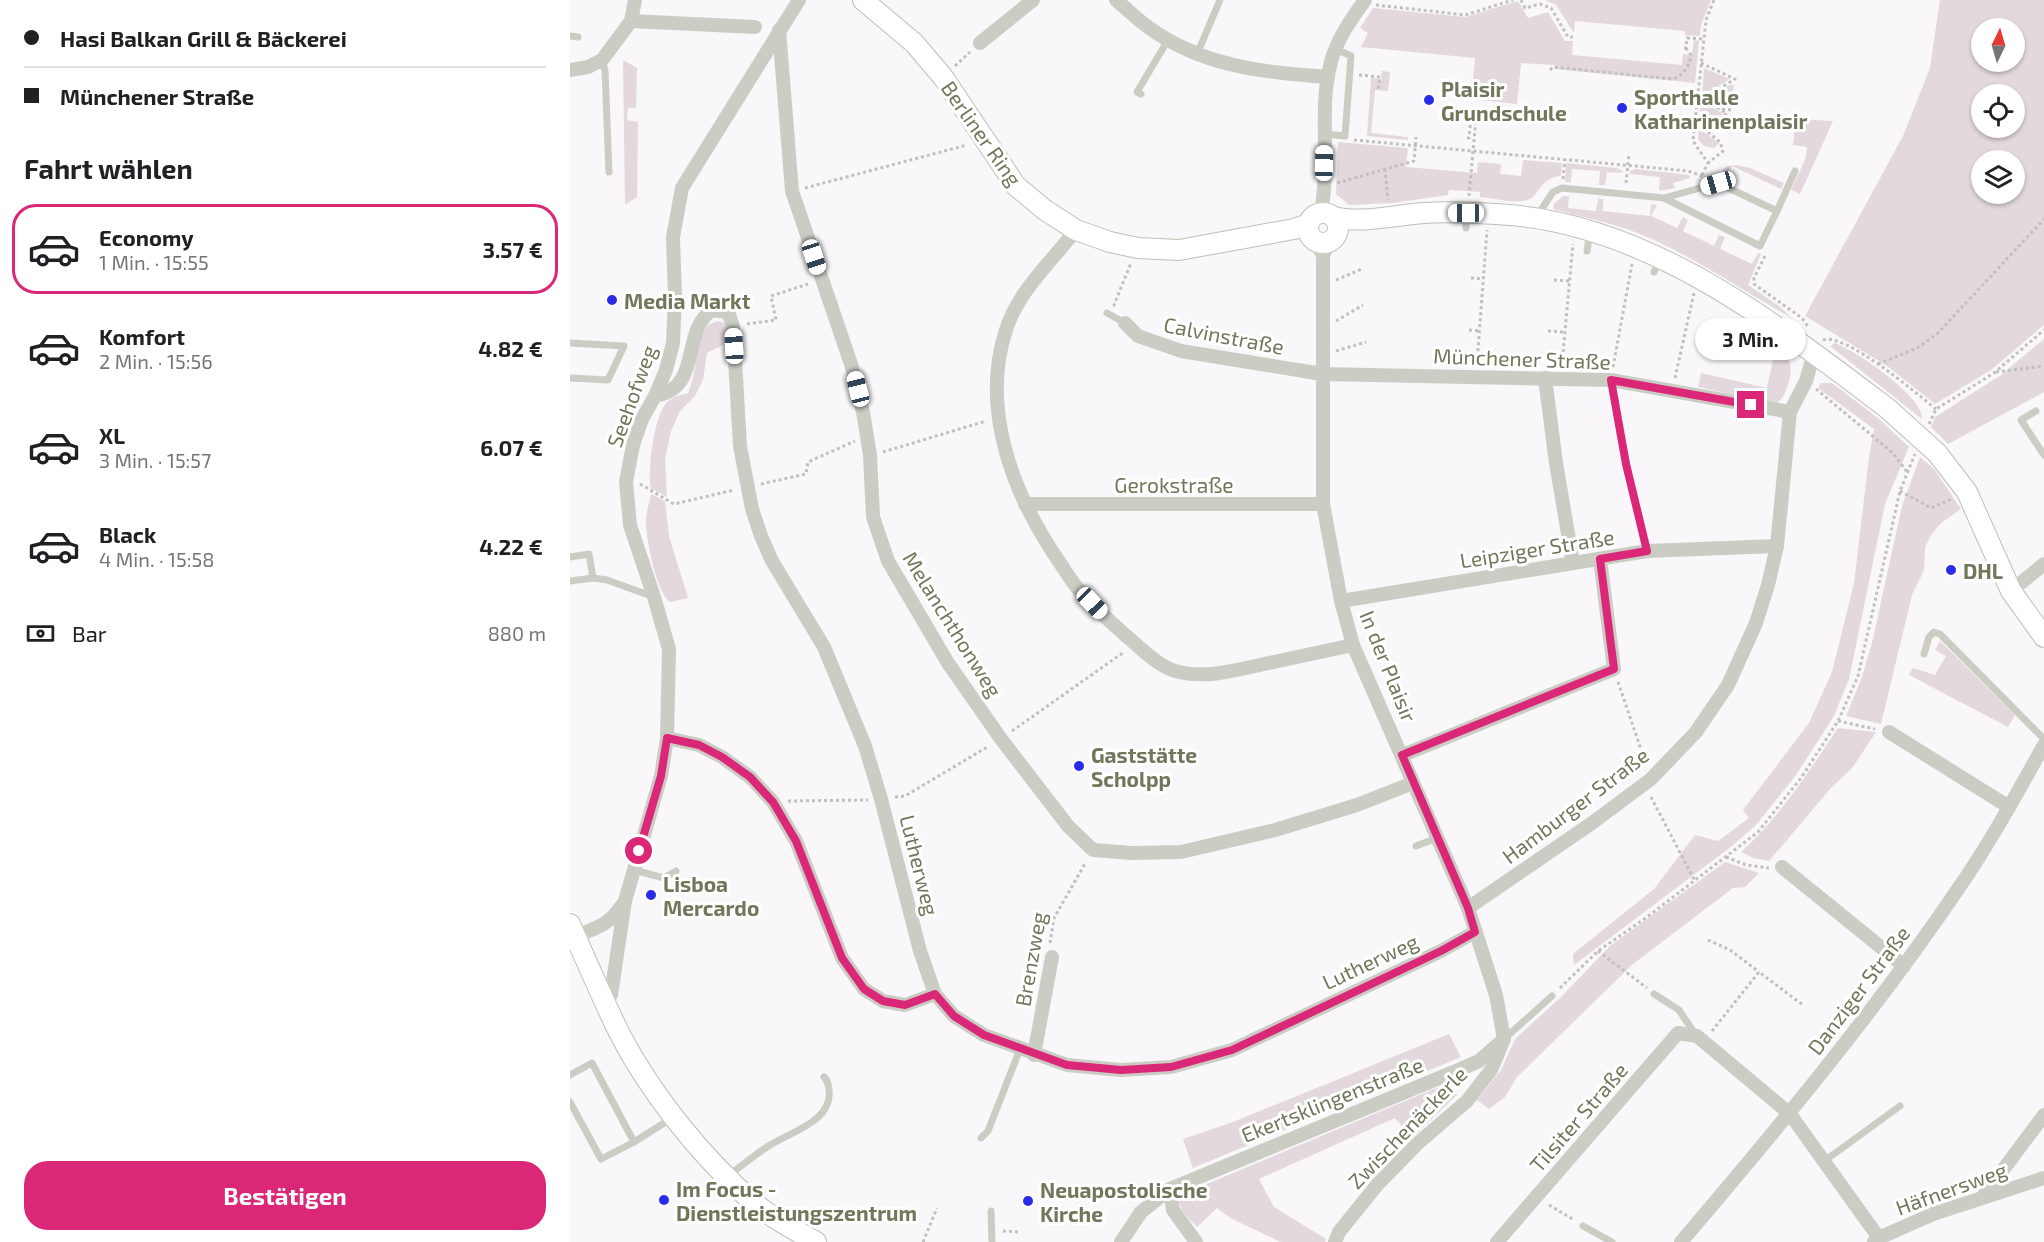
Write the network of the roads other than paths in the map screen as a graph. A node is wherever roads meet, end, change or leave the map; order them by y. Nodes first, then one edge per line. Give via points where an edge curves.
1 (635, 0) edge
2 (799, 0) edge
3 (863, 0) edge
4 (1033, 0) edge
5 (1116, 0) edge
6 (1220, 0) edge
7 (1364, 2) edge
8 (631, 21) junction
9 (754, 27) dead end
10 (779, 30) junction
11 (1168, 40) junction
12 (980, 43) dead end
13 (1336, 49) junction
14 (1202, 58) junction
15 (602, 60) junction
16 (570, 70) edge
17 (1328, 77) junction
18 (1141, 94) dead end
19 (1322, 127) junction
20 (1795, 171) dead end
21 (609, 172) dead end
22 (1664, 198) junction
23 (1777, 211) junction
24 (1535, 218) junction
25 (1323, 227) junction
26 (1076, 230) junction
27 (1107, 314) dead end
28 (1125, 323) joint
29 (570, 343) edge
30 (1817, 347) junction
31 (1322, 374) junction
32 (570, 378) edge
33 (1545, 378) junction
34 (1611, 380) junction
35 (655, 396) junction
36 (2036, 411) dead end
37 (1790, 412) junction
38 (2044, 455) edge
39 (1025, 504) junction
40 (1323, 504) junction
41 (1777, 546) junction
42 (1647, 551) junction
43 (570, 556) edge
44 (1600, 559) junction
45 (1573, 562) junction
46 (2044, 564) edge
47 (593, 578) junction
48 (570, 581) edge
49 (2011, 591) junction
50 (654, 597) junction
51 (1341, 601) junction
52 (2044, 637) edge
53 (1353, 645) junction
54 (1924, 654) dead end
55 (1889, 732) road end
56 (667, 738) junction
57 (2044, 738) edge
58 (2044, 745) edge
59 (1402, 755) junction
60 (1413, 783) junction
61 (2009, 807) junction
62 (1437, 838) junction
63 (1416, 846) dead end
64 (1782, 867) road end
65 (676, 871) dead end
66 (628, 878) junction
67 (625, 901) junction
68 (1468, 908) junction
69 (573, 930) edge
70 (1475, 932) junction
71 (1052, 957) road end
72 (1904, 966) junction
73 (1654, 993) road end
74 (935, 994) junction
75 (1552, 996) road end
76 (604, 1001) junction
77 (1504, 1039) junction
78 (1700, 1040) junction
79 (1020, 1049) junction
80 (1034, 1055) junction
81 (570, 1075) edge
82 (824, 1077) dead end
83 (570, 1101) edge
84 (1900, 1106) dead end
85 (1790, 1114) junction
86 (2044, 1115) edge
87 (674, 1116) junction
88 (981, 1138) dead end
89 (634, 1142) junction
90 (1823, 1162) junction
91 (727, 1176) junction
92 (2044, 1178) edge
93 (1170, 1189) junction
94 (1982, 1198) junction
95 (991, 1211) dead end
96 (1583, 1226) road end
97 (1877, 1240) edge
98 (816, 1242) edge
99 (992, 1242) edge
100 (1121, 1242) edge
101 (1196, 1242) edge
102 (1335, 1242) edge
103 (1497, 1242) edge
104 (1612, 1242) edge
105 (1681, 1242) edge

1 - 8 street
2 - 10 street, Seehofweg
3 - 26 street, Berliner Ring via 914,43 943,77 1016,186
4 - 12 street
5 - 11 street
6 - 14 lane
7 - 13 street, In der Plaisir
8 - 9 street
8 - 15 street
10 - 35 street, Seehofweg via 682,188 683,203 673,237 673,343
10 - 60 street, Melanchthonweg via 792,191 852,367 867,436 873,518 888,561 948,663 1000,739 1068,826 1093,850 1181,852 1275,830
11 - 14 street
11 - 18 lane via 1137,92
13 - 17 street, In der Plaisir
13 - 19 lane via 1351,56 1345,136
14 - 17 street via 1262,73
15 - 16 street
15 - 21 lane
17 - 19 street, In der Plaisir
19 - 25 street, In der Plaisir
20 - 23 lane
22 - 23 lane via 1718,183
22 - 23 lane via 1760,246
22 - 24 lane via 1562,188 1553,192
24 - 25 street, Berliner Ring via 1424,213
24 - 30 street, Berliner Ring via 1588,243 1711,286
25 - 26 street, Berliner Ring via 1244,235 1179,250 1110,242
25 - 31 street, In der Plaisir
26 - 39 street via 1013,312 998,366 999,417 1009,467
27 - 28 lane
28 - 31 street, Calvinstraße via 1138,336 1181,351 1283,363
29 - 32 lane via 624,346 608,380
30 - 37 street, Hamburger Straße
30 - 49 street, Berliner Ring, bridge via 1937,453 1966,492
31 - 33 street, Münchener Straße
31 - 40 street, In der Plaisir
33 - 34 street, Münchener Straße
33 - 45 street
34 - 37 street, Münchener Straße
34 - 42 lane
35 - 50 street, Seehofweg via 633,445 626,482 630,525
35 - 74 street, Lutherweg via 677,387 686,372 703,316 712,310 728,312 733,326 740,446 752,509 772,561 824,647 865,746
36 - 38 lane via 2021,420
37 - 41 street, Hamburger Straße
39 - 40 street, Gerokstraße
39 - 53 street via 1078,589 1136,644 1176,672 1192,675 1230,671
40 - 51 street, In der Plaisir
41 - 42 street, Leipziger Straße
41 - 68 street, Hamburger Straße via 1756,623 1728,685 1696,732 1651,779
42 - 44 street, Leipziger Straße
43 - 47 lane via 589,554
44 - 45 street, Leipziger Straße
44 - 59 street via 1612,620 1614,669
45 - 51 street, Leipziger Straße
46 - 49 street
47 - 48 lane
47 - 50 lane
49 - 52 street, Berliner Ring
50 - 56 street, Seehofweg via 669,649
51 - 53 street, In der Plaisir
53 - 59 street, In der Plaisir
54 - 57 lane via 1930,636 1934,632 1940,634
55 - 61 street
56 - 66 street, Seehofweg via 661,776
56 - 74 street via 699,745 722,757 750,777 773,802 796,841 842,958 864,989 883,1001 905,1005
58 - 61 street, Danziger Straße
59 - 60 street, In der Plaisir
60 - 62 street, In der Plaisir
61 - 72 street, Danziger Straße via 1960,887
62 - 63 lane
62 - 68 street, In der Plaisir
64 - 72 street
65 - 66 lane via 664,878
66 - 67 street, Seehofweg
67 - 69 street, Seehofweg via 608,923
67 - 76 street, Seehofweg via 614,982 611,995
68 - 70 street, In der Plaisir
69 - 76 street
70 - 77 street, In der Plaisir via 1496,995
70 - 80 street, Lutherweg via 1232,1050 1171,1067 1121,1070 1067,1065
71 - 80 street, Brenzweg
72 - 85 street, Danziger Straße
73 - 78 lane via 1679,1010
74 - 79 street, Lutherweg via 954,1016 984,1035
75 - 77 lane
76 - 87 street via 652,1088
77 - 93 street, Ekertsklingenstraße via 1479,1061
77 - 102 street, Zwischenäckerle via 1491,1070 1467,1101 1416,1144 1377,1185
78 - 85 street
78 - 103 street, Tilsiter Straße via 1678,1033
79 - 80 street, Lutherweg
79 - 88 lane via 988,1131
81 - 89 lane via 592,1063
82 - 91 lane via 830,1099 815,1120 768,1146
83 - 89 lane via 601,1159
84 - 90 lane
85 - 90 street
85 - 105 street, Danziger Straße
86 - 94 street
87 - 89 lane
87 - 91 street
90 - 97 street
91 - 98 street via 760,1207
92 - 94 street, Häfnersweg
93 - 100 street, Ekertsklingenstraße via 1141,1212
93 - 101 street via 1173,1210
94 - 97 street, Häfnersweg via 1933,1214
95 - 99 lane
96 - 104 lane

